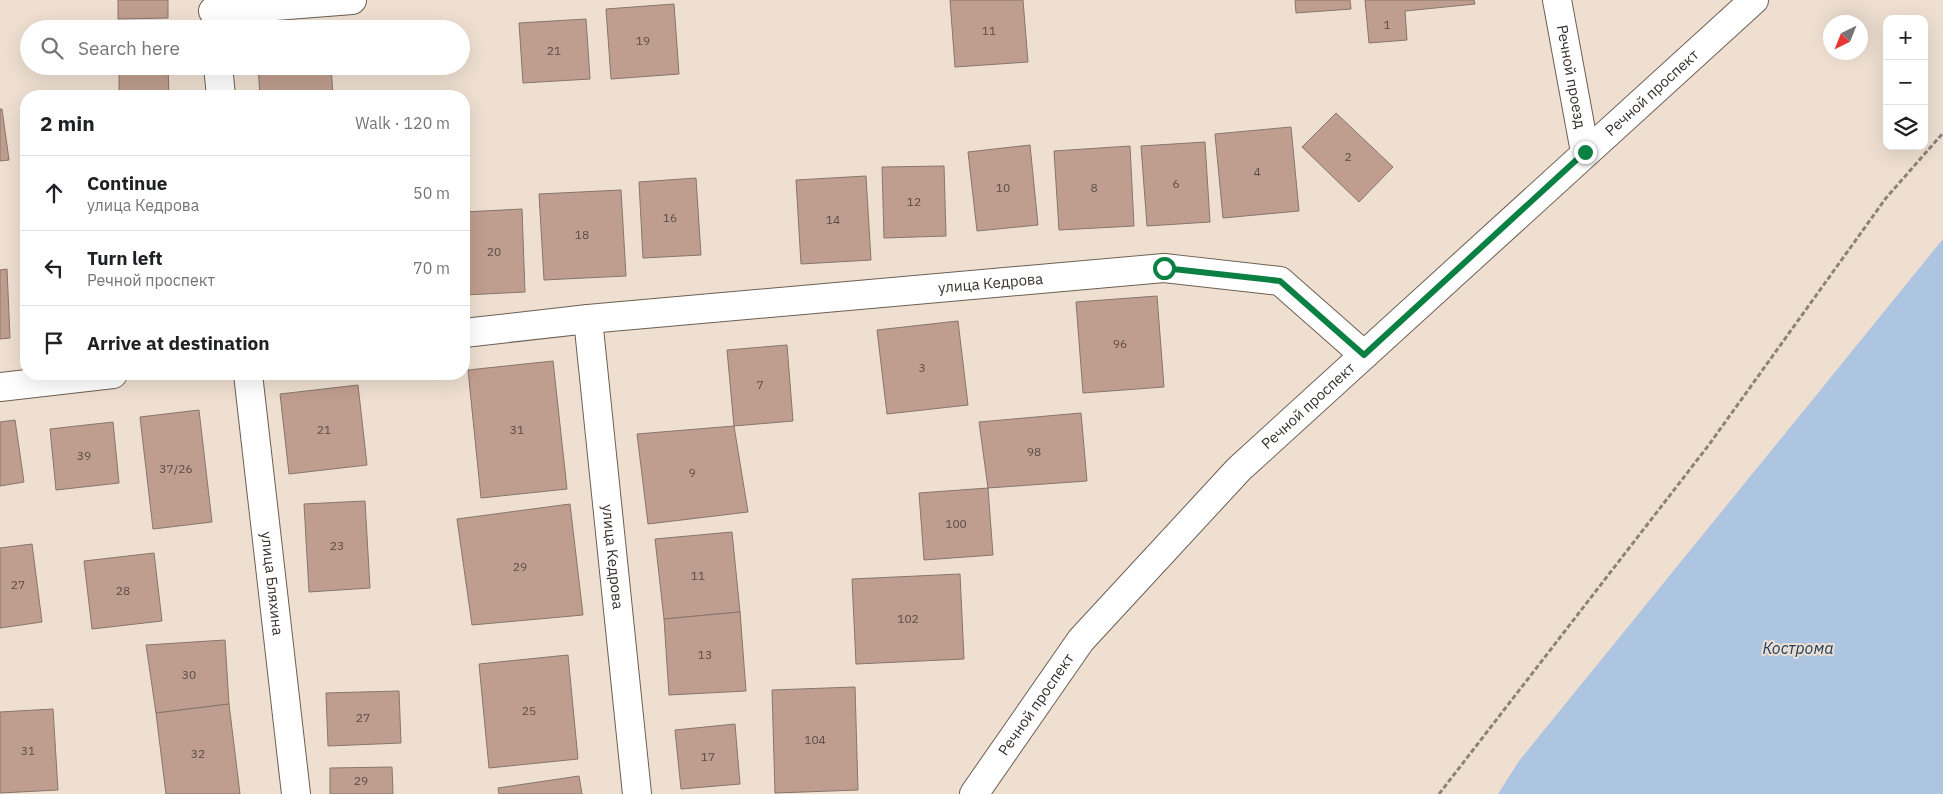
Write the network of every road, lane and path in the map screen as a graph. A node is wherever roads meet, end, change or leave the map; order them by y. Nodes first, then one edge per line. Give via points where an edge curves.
1 (352, 0) edge
2 (1557, 0) edge
3 (1754, 0) edge
4 (213, 13) edge
5 (219, 75) edge
6 (220, 90) edge
7 (1943, 133) edge
8 (1585, 152) junction
9 (588, 319) junction
10 (470, 332) edge
11 (1364, 355) junction
12 (61, 380) edge
13 (249, 380) edge
14 (0, 387) edge
15 (296, 794) edge
16 (637, 794) edge
17 (974, 794) edge
18 (1439, 794) edge

1 - 4 street
2 - 8 street, Речной проезд
3 - 8 street, Речной проспект
5 - 6 street
7 - 18 path via 1886,198 1708,446
8 - 11 street, Речной проспект
9 - 10 street, улица Кедрова
9 - 11 street, улица Кедрова via 1164,268 1280,281
9 - 16 street, улица Кедрова
11 - 17 street, Речной проспект via 1239,469 1081,640
12 - 14 street
13 - 15 street, улица Бляхина

